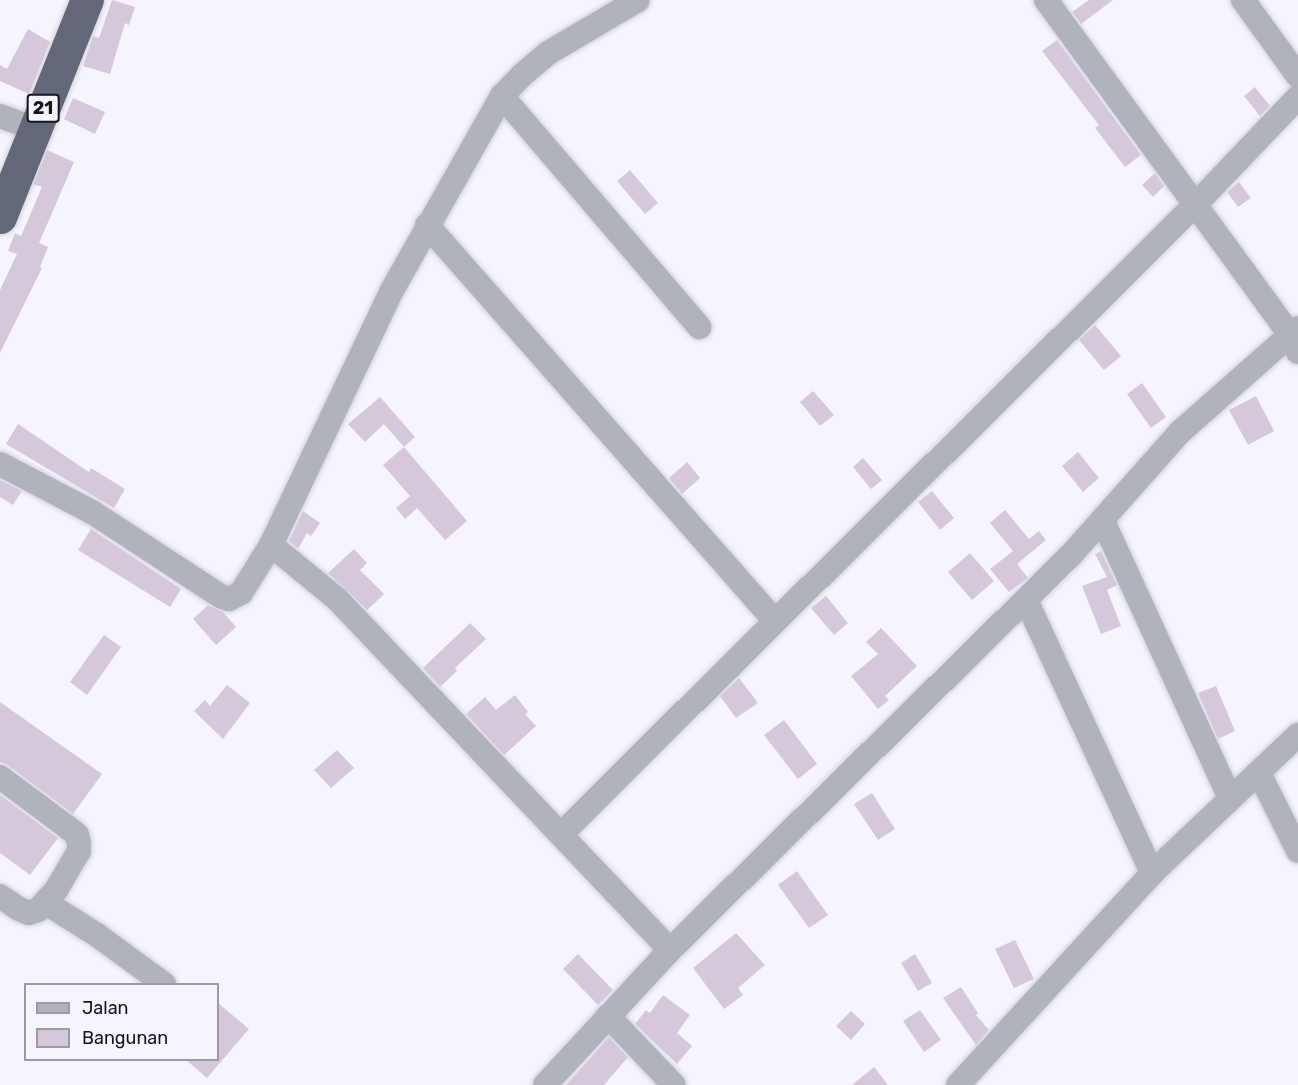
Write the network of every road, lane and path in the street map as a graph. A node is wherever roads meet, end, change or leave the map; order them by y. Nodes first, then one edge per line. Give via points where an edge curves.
1 (87, 0) edge
2 (638, 0) edge
3 (1046, 0) edge
4 (1243, 0) edge
5 (1298, 76) edge
6 (502, 96) junction
7 (1298, 98) edge
8 (0, 116) edge
9 (35, 129) junction
10 (1194, 206) junction
11 (0, 217) edge
12 (427, 225) junction
13 (699, 327) dead end
14 (1295, 338) edge
15 (0, 464) edge
16 (1103, 521) junction
17 (271, 545) junction
18 (1026, 600) junction
19 (775, 621) junction
20 (1298, 735) edge
21 (1258, 773) junction
22 (0, 777) edge
23 (1230, 798) junction
24 (561, 834) junction
25 (1298, 851) edge
26 (1152, 873) junction
27 (0, 896) edge
28 (46, 903) junction
29 (670, 950) junction
30 (163, 983) edge
31 (608, 1016) junction
32 (545, 1085) edge
33 (674, 1085) edge
34 (958, 1085) edge

1 - 9 highway, 21
2 - 6 street via 548,53
3 - 10 street
4 - 5 street
6 - 12 street
6 - 13 street
7 - 10 street
8 - 9 street
9 - 11 highway, 21
10 - 14 street
10 - 19 street
12 - 17 street via 381,312
12 - 19 street
14 - 16 street via 1180,432
15 - 17 street via 92,512 222,597 241,593
16 - 18 street
16 - 23 street
17 - 24 street via 337,599
18 - 26 street
18 - 29 street
19 - 24 street
20 - 21 street
21 - 23 street
21 - 25 street
22 - 28 street via 77,835 79,850
23 - 26 street
24 - 29 street
26 - 34 street
27 - 28 street via 29,913
28 - 30 street
29 - 31 street
31 - 32 street
31 - 33 street

